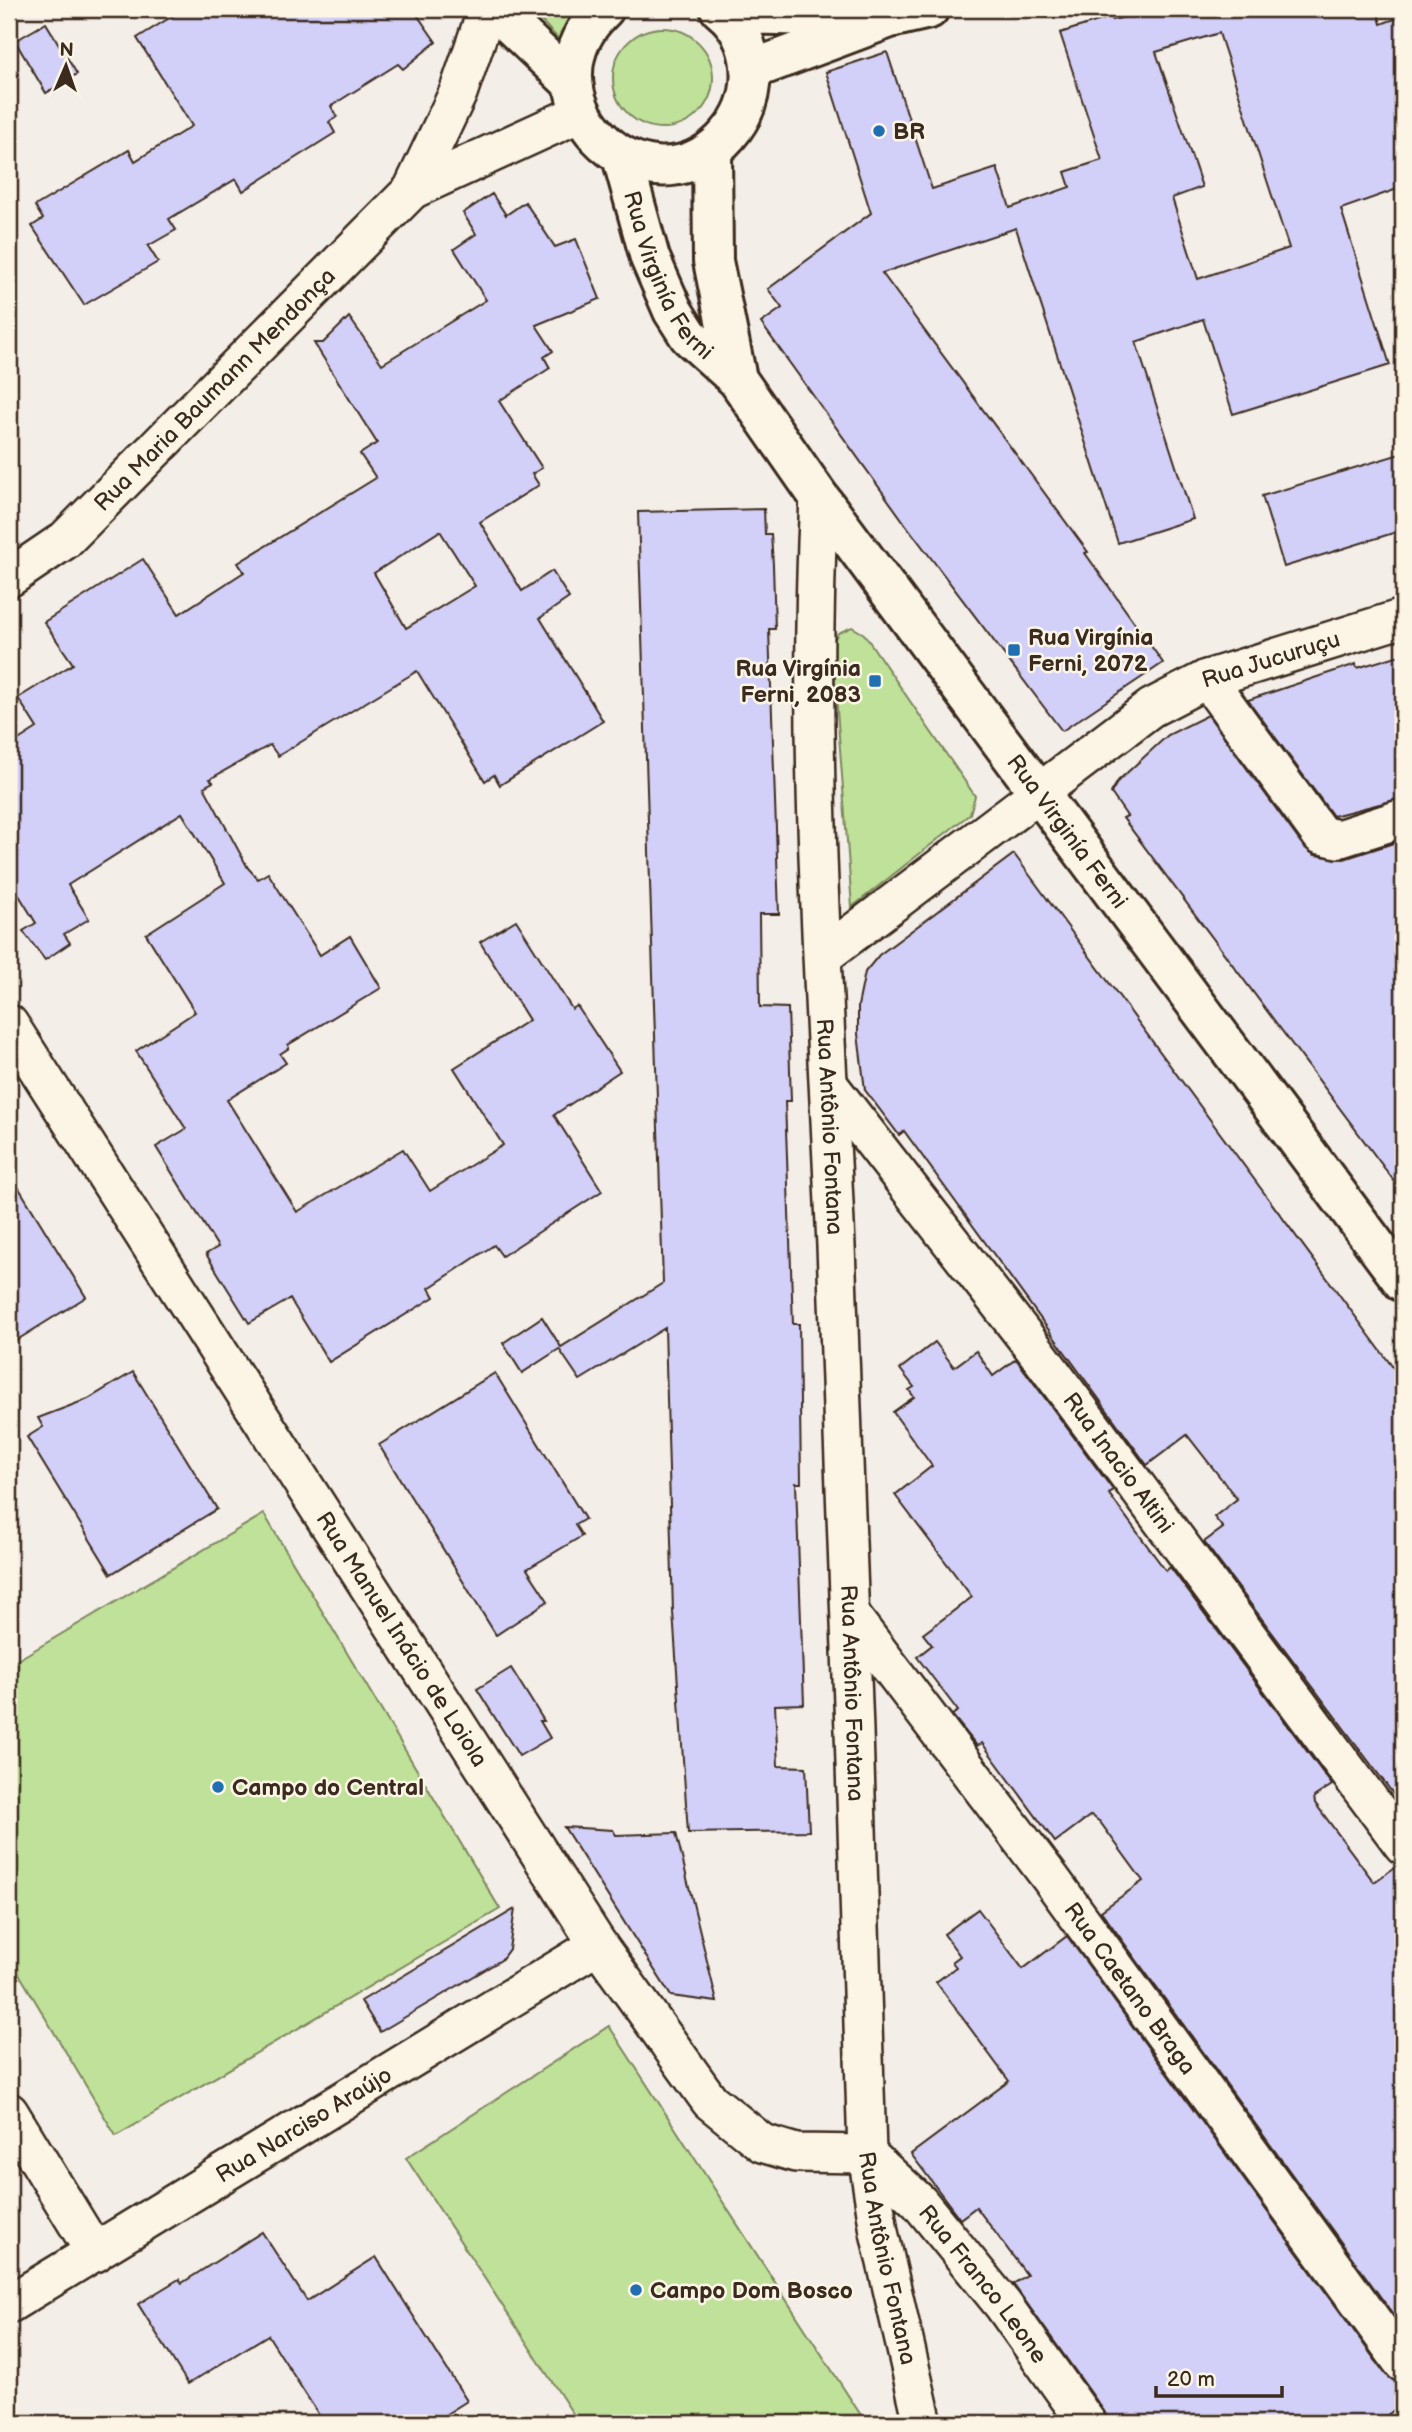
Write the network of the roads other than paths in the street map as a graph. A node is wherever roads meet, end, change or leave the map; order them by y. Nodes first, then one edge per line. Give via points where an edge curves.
1 (487, 9) edge
2 (494, 9) edge
3 (604, 9) edge
4 (929, 9) edge
5 (723, 11) edge
6 (890, 18) junction
7 (751, 70) junction
8 (576, 98) junction
9 (712, 150) junction
10 (622, 156) junction
11 (412, 190) junction
12 (737, 379) junction
13 (818, 497) junction
14 (9, 578) edge
15 (1403, 618) edge
16 (1207, 679) junction
17 (1039, 790) junction
18 (1403, 818) edge
19 (822, 956) junction
20 (9, 1024) edge
21 (22, 1074) edge
22 (829, 1085) junction
23 (1403, 1282) edge
24 (852, 1617) junction
25 (1403, 1845) edge
26 (598, 1945) junction
27 (9, 2112) edge
28 (867, 2154) junction
29 (95, 2252) junction
30 (9, 2304) edge
31 (1403, 2363) edge
32 (923, 2423) edge
33 (1087, 2423) edge

1 - 11 street, Rua Maria Baumann Mendonça via 458,93
2 - 8 street
3 - 8 street via 589,23 575,52
4 - 6 street
5 - 6 street
5 - 7 street via 744,40
6 - 7 street
7 - 9 street via 748,101 734,128
8 - 10 street via 597,138
8 - 11 street, Rua Maria Baumann Mendonça
9 - 10 street via 684,163 652,165
9 - 12 street, Rua Virginía Ferni via 713,261
10 - 12 street, Rua Virginía Ferni via 650,258 673,311 689,336
11 - 14 street, Rua Maria Baumann Mendonça via 65,540
12 - 13 street, Rua Virginía Ferni
13 - 17 street, Rua Virginía Ferni
13 - 19 street, Rua Antônio Fontana via 815,767
15 - 16 street, Rua Jucuruçu
16 - 17 street via 1151,708
16 - 18 street, Rua Jucuruçu via 1327,839
17 - 19 street
17 - 23 street, Rua Virginía Ferni
19 - 22 street, Rua Antônio Fontana
20 - 21 street, Rua Manuel Inácio de Loiola
21 - 26 street, Rua Manuel Inácio de Loiola
22 - 24 street, Rua Antônio Fontana
22 - 25 street, Rua Inacio Altini via 1033,1347
24 - 28 street, Rua Antônio Fontana
24 - 31 street, Rua Caetano Braga via 1051,1879
26 - 28 street, Rua Manuel Inácio de Loiola via 710,2101 762,2143 796,2153
26 - 29 street, Rua Narciso Araújo
27 - 29 street
28 - 32 street, Rua Antônio Fontana via 879,2232
28 - 33 street, Rua Franco Leone via 927,2212 1003,2305
29 - 30 street, Rua Narciso Araújo

